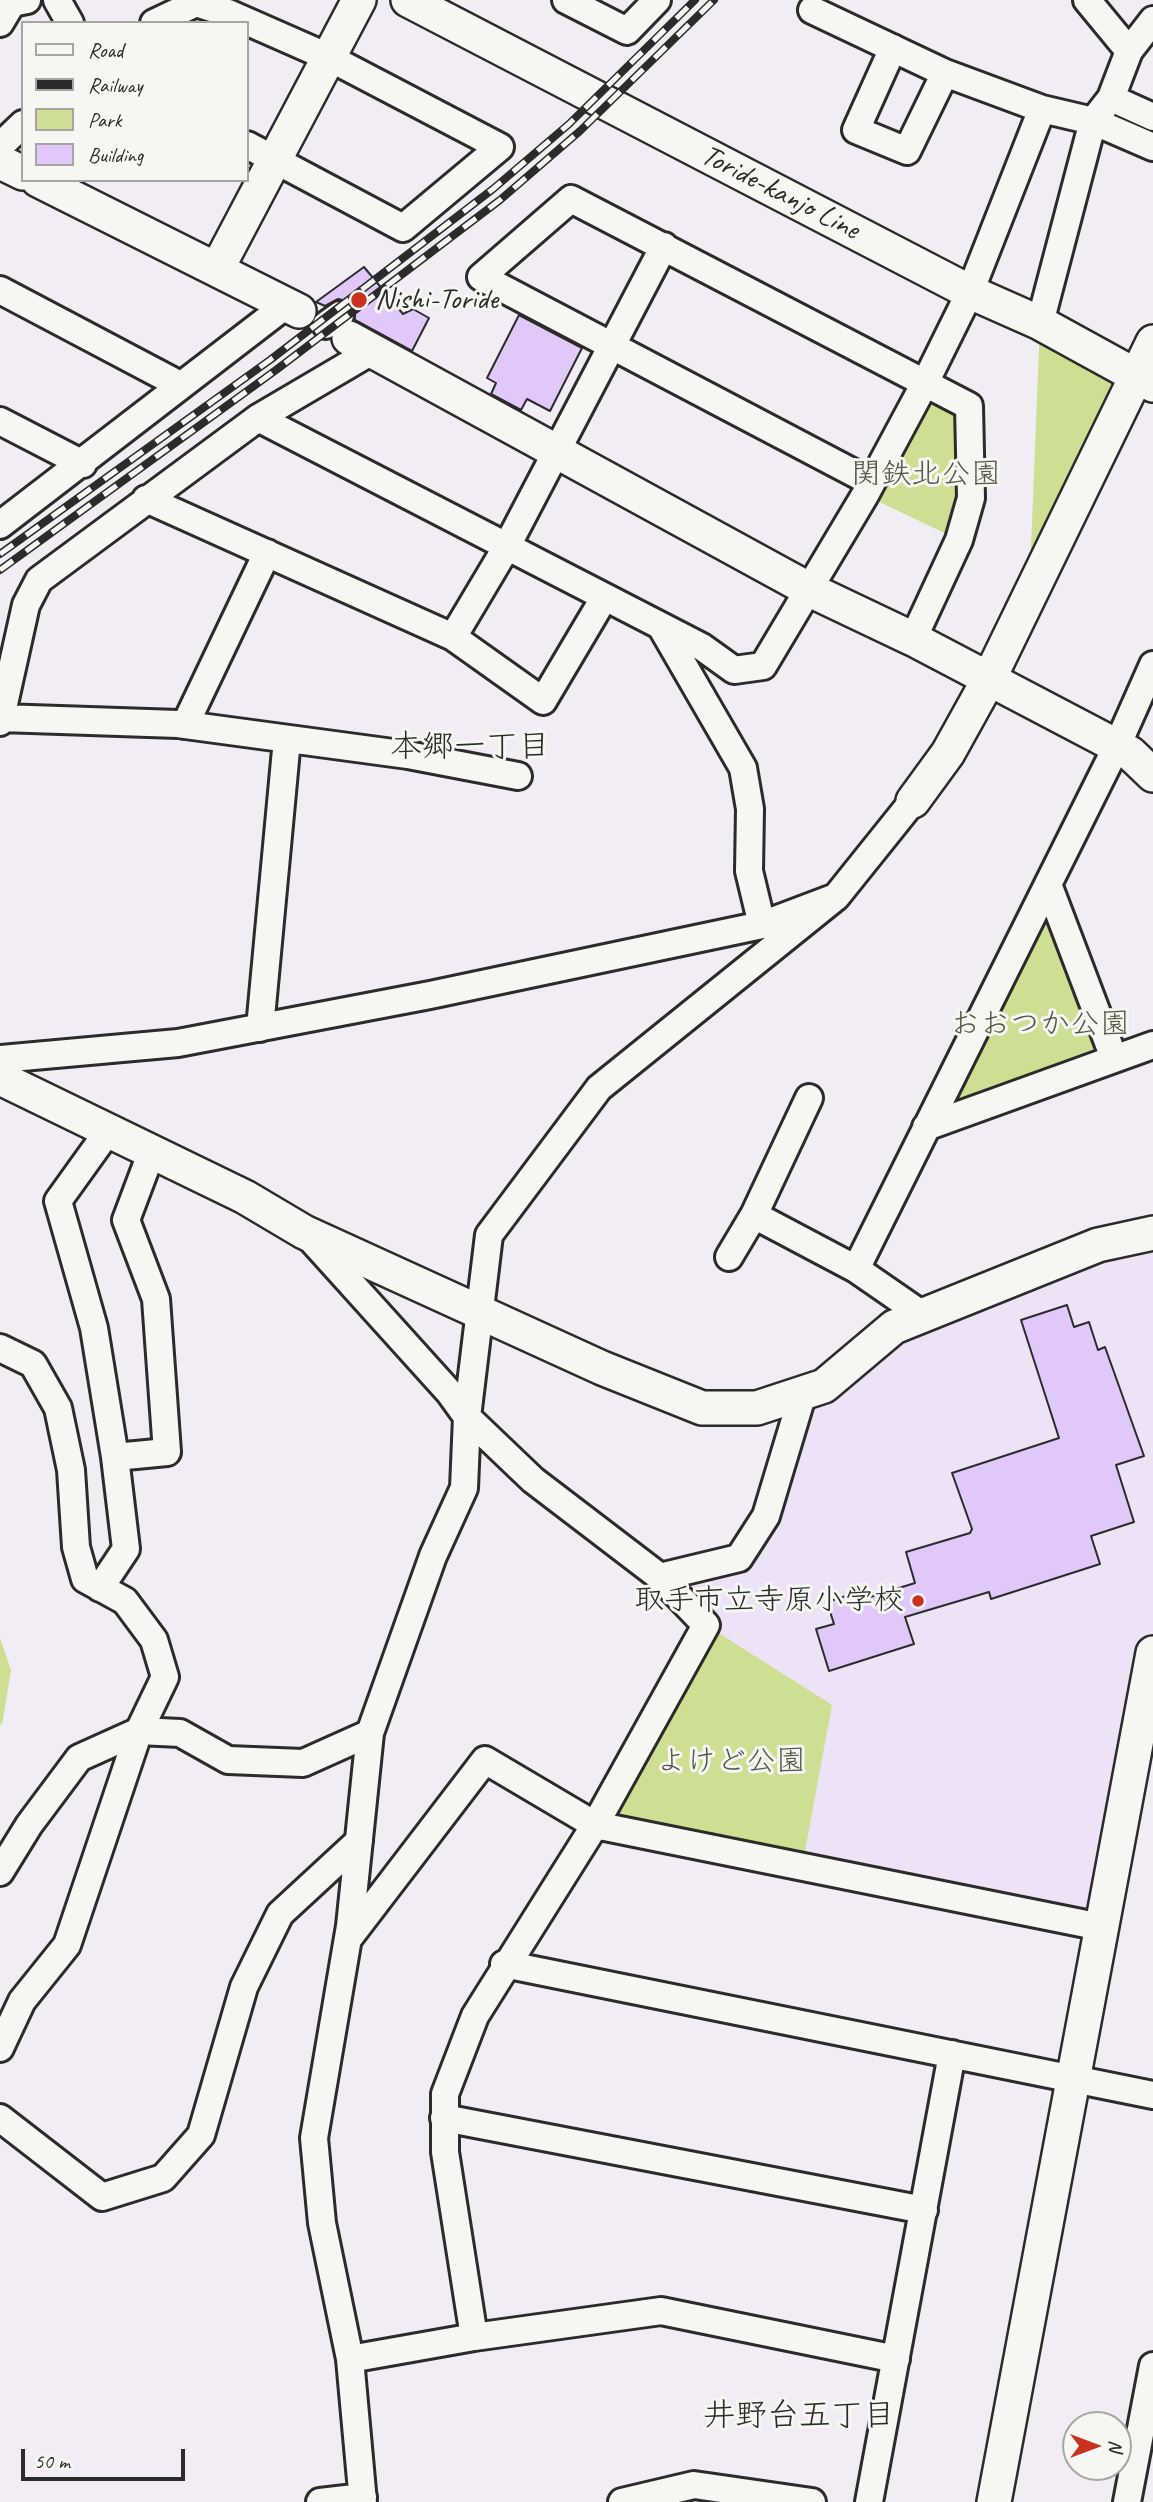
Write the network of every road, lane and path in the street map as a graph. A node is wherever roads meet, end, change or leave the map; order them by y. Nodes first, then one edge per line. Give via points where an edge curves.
1 (27, 0) edge
2 (57, 0) edge
3 (359, 0) edge
4 (408, 0) edge
5 (566, 0) edge
6 (657, 0) edge
7 (1087, 0) edge
8 (812, 10) dead end
9 (1153, 20) edge
10 (69, 21) edge
11 (158, 21) edge
12 (246, 21) edge
13 (248, 22) edge
14 (0, 23) edge
15 (893, 48) junction
16 (1129, 51) junction
17 (328, 57) junction
18 (946, 74) junction
19 (1111, 98) junction
20 (1042, 109) junction
21 (1153, 117) edge
22 (1093, 121) junction
23 (21, 126) edge
24 (0, 146) edge
25 (248, 146) edge
26 (1153, 147) edge
27 (276, 161) junction
28 (0, 162) edge
29 (21, 172) edge
30 (42, 182) edge
31 (664, 246) junction
32 (217, 269) junction
33 (0, 290) edge
34 (970, 292) junction
35 (1040, 323) junction
36 (329, 324) junction
37 (1153, 342) edge
38 (612, 347) junction
39 (1146, 380) edge
40 (925, 383) junction
41 (180, 385) junction
42 (258, 418) junction
43 (0, 421) edge
44 (558, 451) junction
45 (83, 464) junction
46 (871, 482) junction
47 (146, 499) junction
48 (0, 525) edge
49 (506, 548) junction
50 (267, 553) junction
51 (810, 590) junction
52 (604, 598) junction
53 (662, 628) junction
54 (453, 637) junction
55 (912, 639) junction
56 (1153, 665) edge
57 (989, 679) junction
58 (0, 720) edge
59 (185, 725) junction
60 (287, 739) junction
61 (1117, 746) junction
62 (1153, 775) edge
63 (518, 776) dead end
64 (913, 801) joint
65 (1048, 884) junction
66 (836, 897) junction
67 (762, 925) junction
68 (260, 1028) junction
69 (1153, 1045) edge
70 (0, 1059) edge
71 (1114, 1059) junction
72 (0, 1078) edge
73 (809, 1098) dead end
74 (926, 1127) junction
75 (109, 1130) junction
76 (152, 1152) junction
77 (754, 1215) junction
78 (304, 1231) junction
79 (1153, 1233) edge
80 (729, 1257) dead end
81 (856, 1269) junction
82 (478, 1310) junction
83 (924, 1315) junction
84 (0, 1348) edge
85 (803, 1393) junction
86 (467, 1418) junction
87 (115, 1457) junction
88 (660, 1577) junction
89 (100, 1588) junction
90 (1153, 1653) edge
91 (1147, 1713) edge
92 (139, 1731) junction
93 (370, 1733) junction
94 (595, 1825) junction
95 (359, 1841) junction
96 (0, 1872) edge
97 (1101, 1927) junction
98 (345, 1943) junction
99 (504, 1964) junction
100 (0, 2048) edge
101 (952, 2054) junction
102 (1075, 2079) junction
103 (1153, 2095) edge
104 (0, 2118) edge
105 (444, 2118) junction
106 (924, 2210) junction
107 (474, 2337) junction
108 (350, 2359) junction
109 (896, 2359) junction
110 (1153, 2366) edge
111 (363, 2500) edge
112 (320, 2502) edge
113 (622, 2502) edge
114 (812, 2502) edge
115 (869, 2502) edge
116 (994, 2502) edge
117 (1127, 2502) edge

1 - 14 street via 12,4
2 - 10 street
3 - 17 street
4 - 34 street, Toride-kanjo Line
5 - 6 street via 627,31
7 - 16 street
8 - 15 street
9 - 16 street
11 - 12 street via 196,4
13 - 17 street
15 - 18 street
15 - 18 street via 856,130 907,151
16 - 19 street
17 - 27 street
17 - 27 street via 500,147 403,228
18 - 20 street
19 - 21 street
19 - 22 street
20 - 22 street
20 - 34 street
22 - 26 street
22 - 35 street
23 - 24 street
25 - 27 street
27 - 32 street
28 - 29 street
30 - 32 street
31 - 38 street
31 - 38 street via 571,199 481,277
31 - 40 street
32 - 36 street
33 - 41 street
34 - 35 street, Toride-kanjo Line
34 - 40 street
35 - 39 street, Toride-kanjo Line
36 - 41 street
36 - 42 street
36 - 44 street
37 - 39 street
38 - 44 street
38 - 46 street
39 - 57 street
40 - 46 street
40 - 55 street via 969,406 971,498 959,540
41 - 45 street
42 - 47 street
42 - 49 street
43 - 45 street
44 - 49 street
44 - 51 street
45 - 48 street
46 - 51 street
47 - 50 street
47 - 58 street via 39,580 26,606
49 - 52 street
49 - 54 street
50 - 54 street
50 - 59 street
51 - 53 street via 763,666 734,670
51 - 55 street
52 - 53 street
52 - 54 street via 543,701
53 - 67 street via 743,768 750,808 749,871
55 - 57 street
56 - 61 street
57 - 61 street
57 - 64 street via 948,753
58 - 59 street
59 - 60 street
60 - 63 street
60 - 68 street
61 - 62 street
61 - 65 street
64 - 66 street
65 - 71 street
65 - 74 street
66 - 67 street
66 - 82 street via 600,1088 489,1236
67 - 68 street
68 - 70 street via 178,1043
69 - 71 street
71 - 74 street
72 - 75 street
73 - 77 street
74 - 81 street
75 - 76 street
75 - 87 street via 58,1201 94,1328
76 - 78 street
76 - 87 street via 126,1220 156,1299 167,1452
77 - 80 street
77 - 81 street
78 - 82 street
78 - 86 street via 449,1392
79 - 83 street via 1098,1245
81 - 83 street
82 - 85 street via 702,1408 757,1408
82 - 86 street
83 - 85 street via 894,1326 824,1386
84 - 89 street via 33,1364 58,1408 71,1470 76,1547 85,1579
85 - 88 street via 766,1516 739,1558
86 - 88 street via 533,1480
86 - 93 street via 464,1488 433,1556
87 - 89 street via 126,1549
88 - 94 street via 706,1625
89 - 92 street via 125,1601 153,1640 165,1676
90 - 91 street
91 - 97 street
92 - 93 street via 180,1733 228,1760 303,1763
92 - 96 street via 79,1758
92 - 100 street via 67,1945 22,2001
93 - 95 street
94 - 97 street
94 - 98 street via 485,1760
94 - 99 street
95 - 98 street
95 - 104 street via 280,1914 244,1987 201,2135 163,2178 102,2197
97 - 102 street
98 - 108 street via 314,2138 322,2223
99 - 101 street
99 - 105 street via 475,2016 445,2094
101 - 102 street
101 - 106 street
102 - 103 street
102 - 116 street
105 - 106 street
105 - 107 street via 445,2152
106 - 109 street
107 - 108 street
107 - 109 street via 661,2311
108 - 111 street
109 - 115 street
110 - 117 street
111 - 112 street
113 - 114 street via 694,2485

